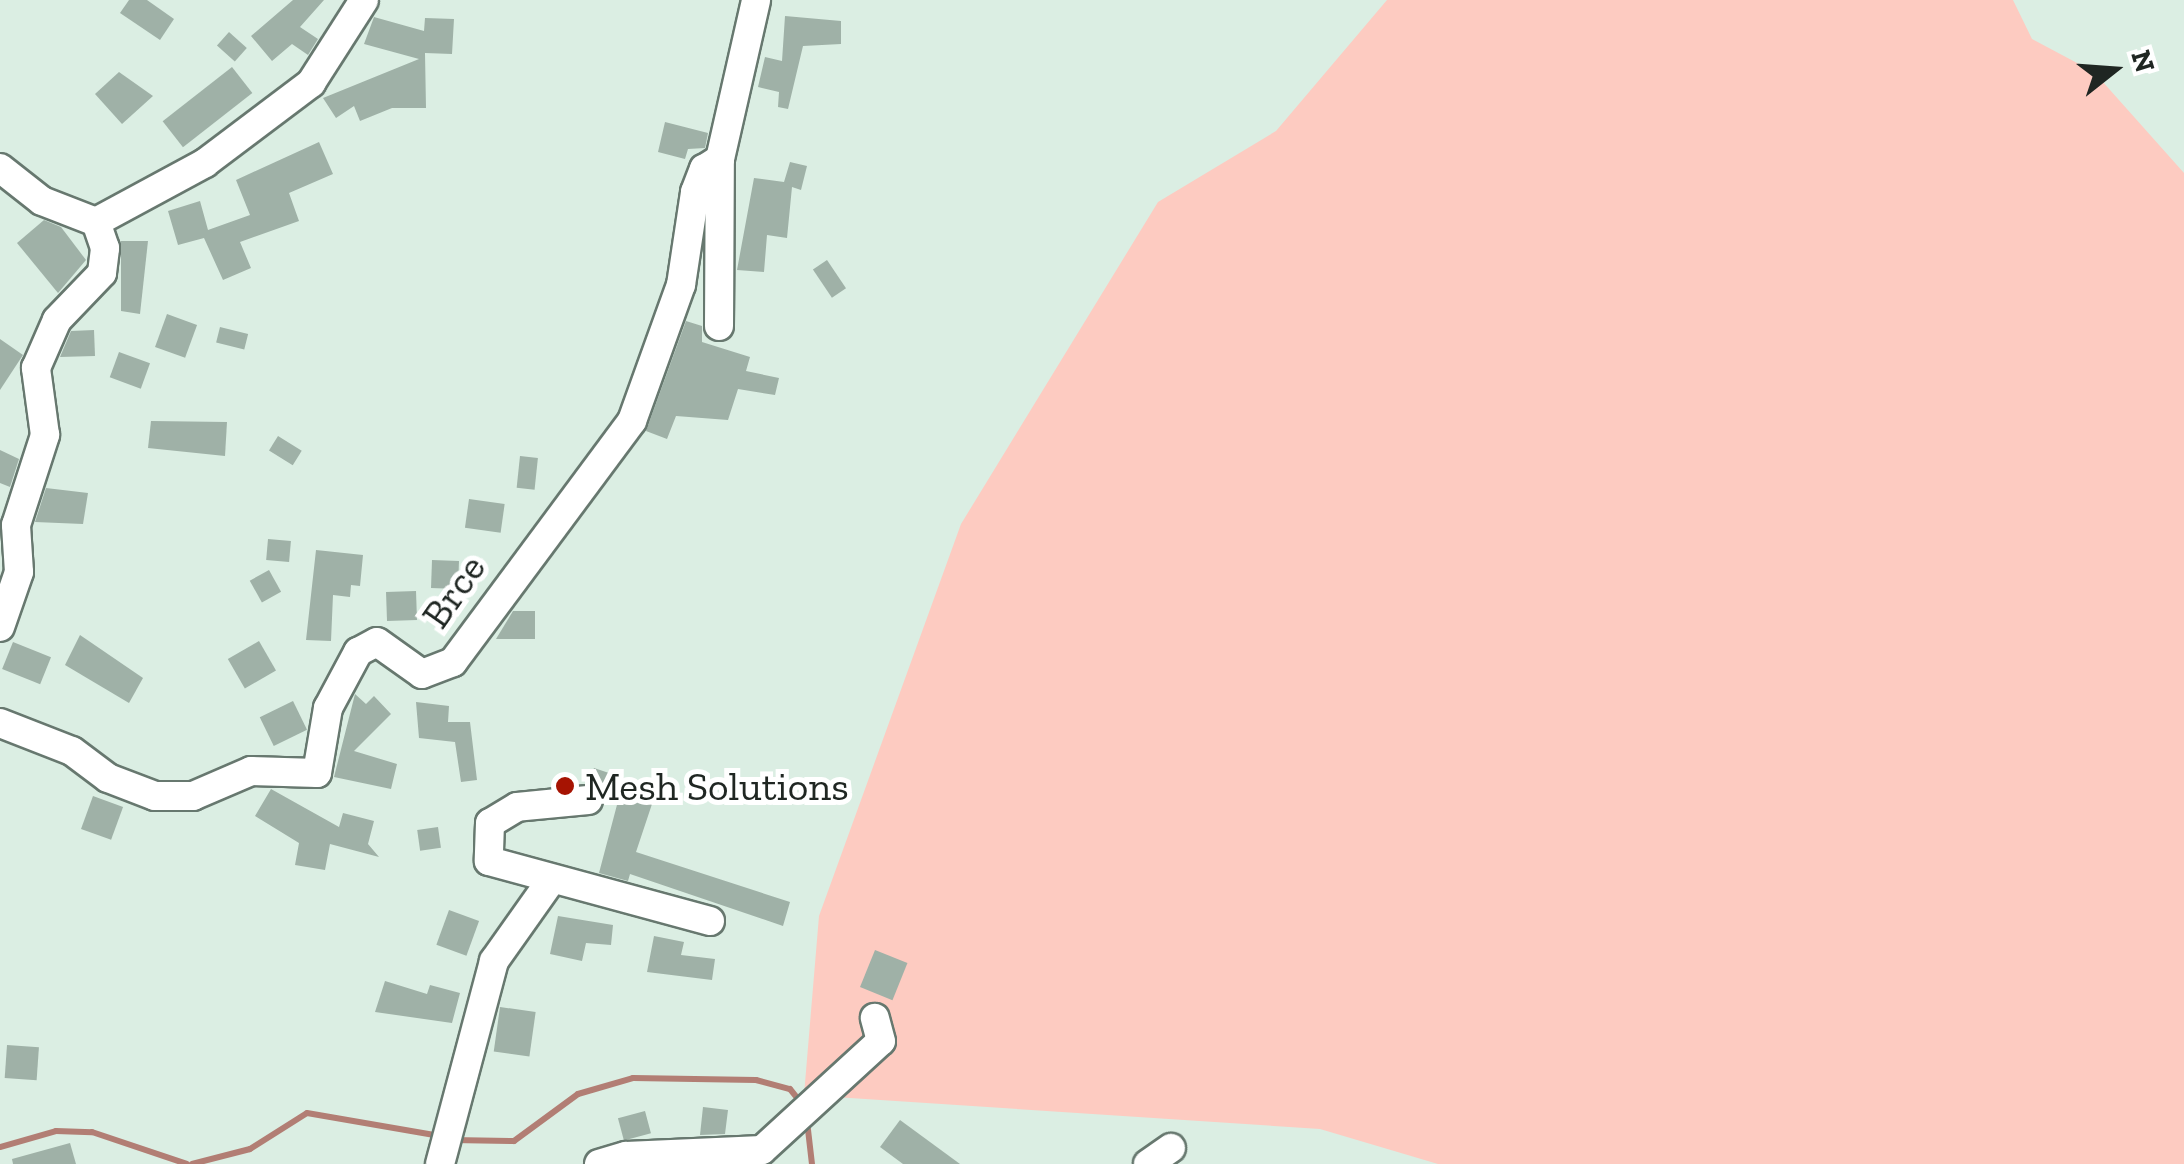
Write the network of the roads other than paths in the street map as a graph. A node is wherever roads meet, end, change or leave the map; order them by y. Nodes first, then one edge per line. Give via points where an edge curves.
1 (364, 0) edge
2 (756, 0) edge
3 (720, 159) junction
4 (0, 168) edge
5 (96, 222) junction
6 (719, 326) dead end
7 (0, 626) edge
8 (0, 723) edge
9 (588, 800) dead end
10 (550, 882) junction
11 (710, 921) dead end
12 (875, 1018) dead end
13 (444, 1146) edge
14 (599, 1164) edge

1 - 5 street via 311,83 205,163
2 - 3 street, Brce
3 - 6 street, Brce
3 - 8 street, Brce via 704,169 695,192 681,285 632,421 453,662 422,674 377,642 358,652 328,708 317,774 250,771 193,796 155,796 108,778 72,750
4 - 5 street via 42,202
5 - 7 street via 105,248 102,273 56,320 36,368 45,434 16,526 20,572
9 - 10 street via 517,807 490,824 489,861
10 - 11 street
10 - 13 street via 494,961
12 - 14 street via 881,1041 762,1150 626,1156

